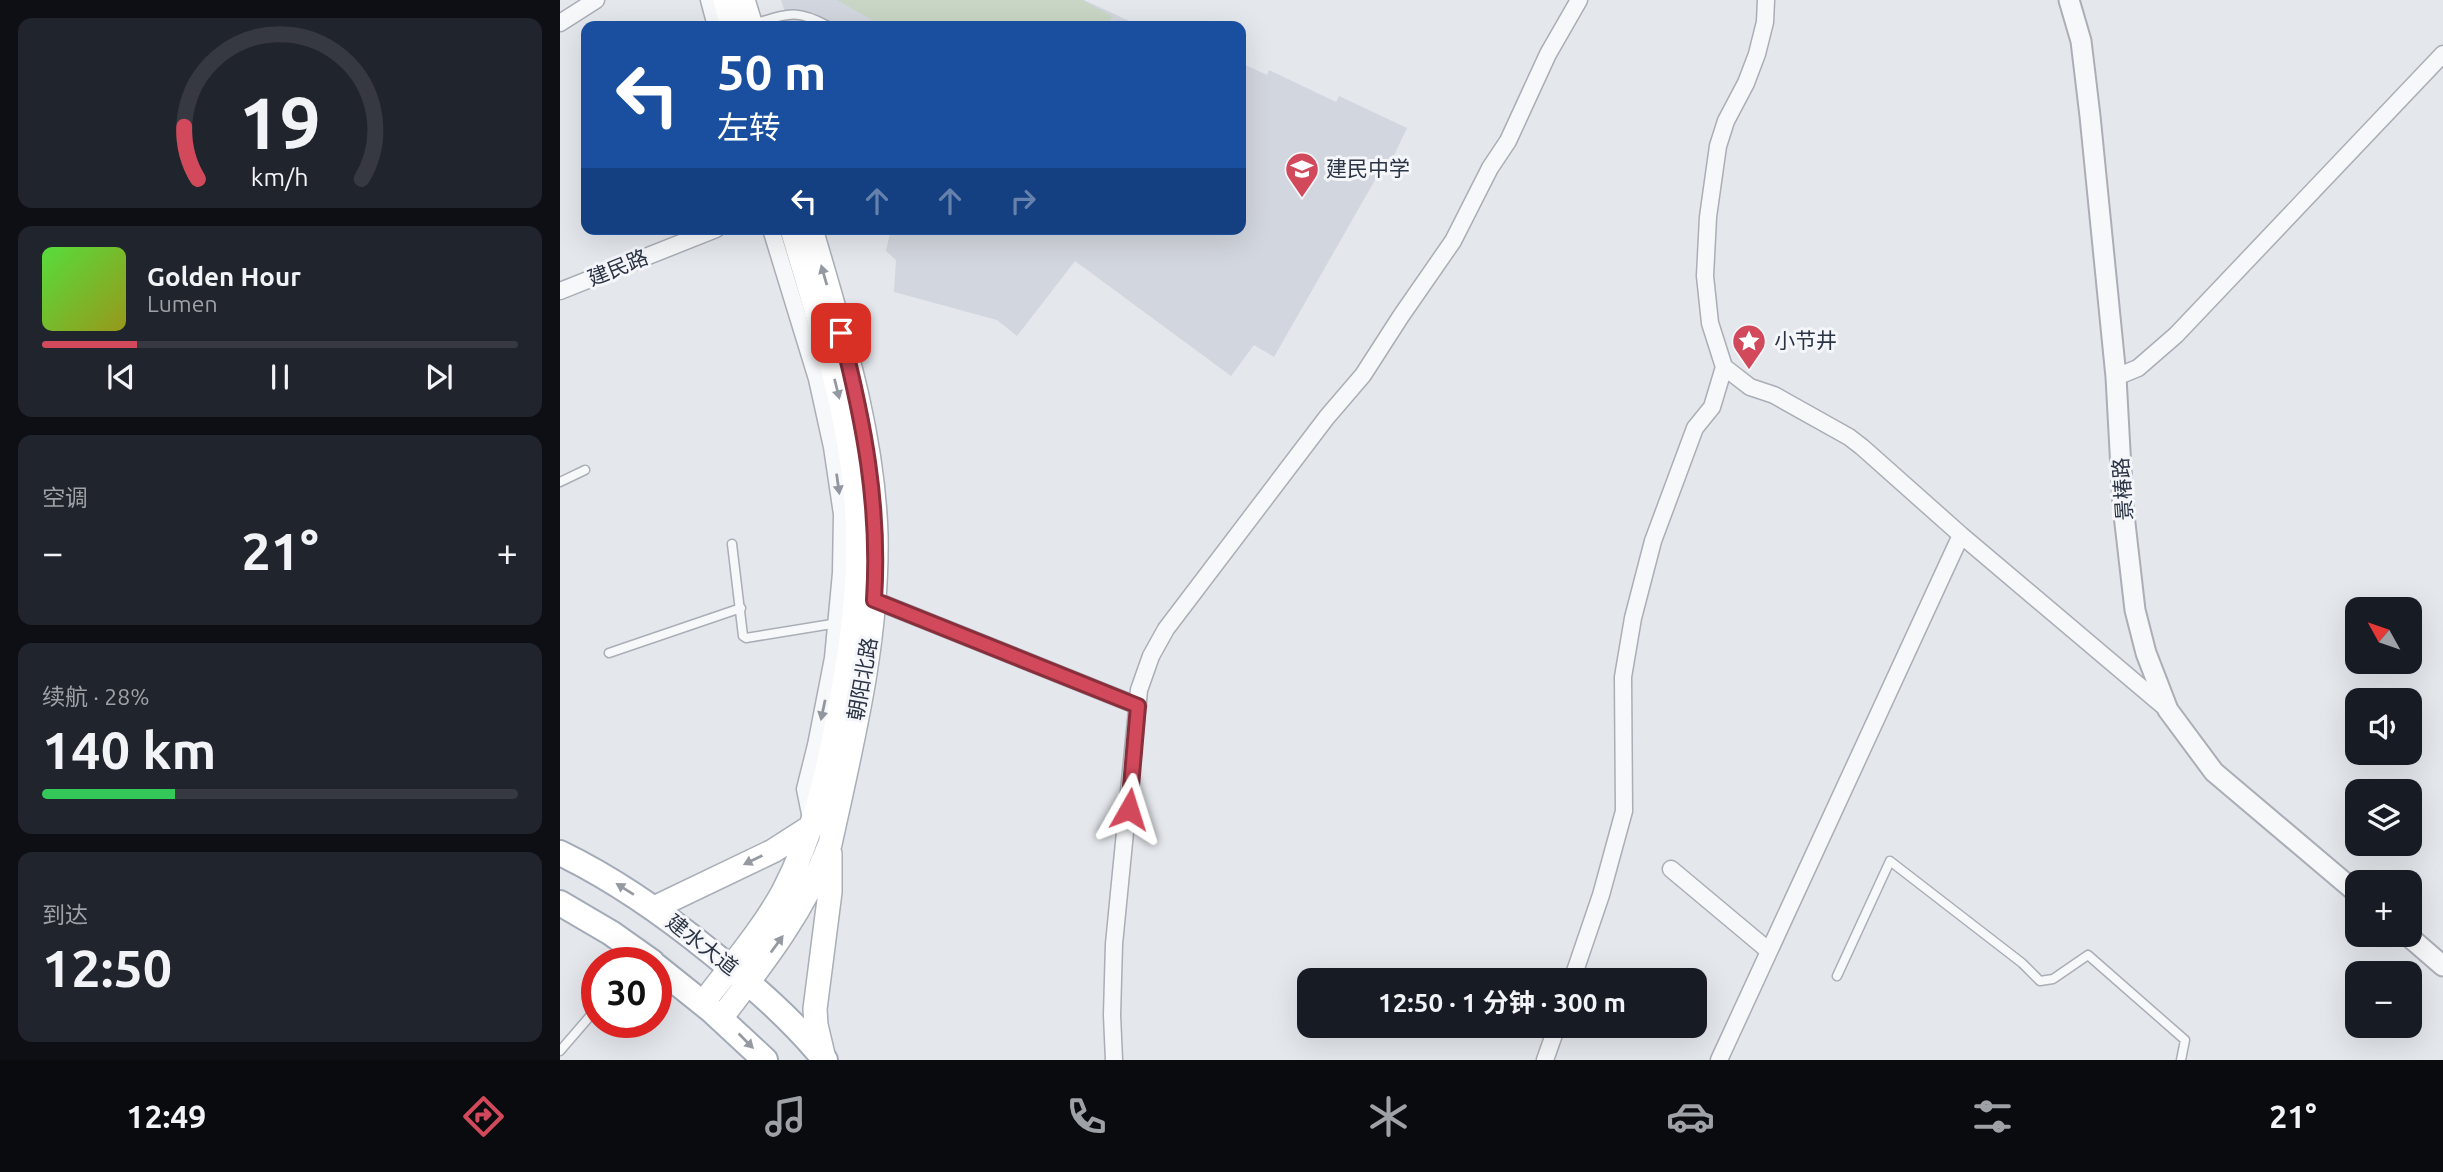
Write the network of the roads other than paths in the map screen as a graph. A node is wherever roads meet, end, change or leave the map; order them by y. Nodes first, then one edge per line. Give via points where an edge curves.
1 (596, 0) edge
2 (709, 0) edge
3 (725, 0) edge
4 (743, 0) edge
5 (1579, 0) edge
6 (1766, 0) edge
7 (2069, 0) edge
8 (715, 21) edge
9 (740, 21) edge
10 (744, 21) edge
11 (764, 21) edge
12 (819, 21) edge
13 (560, 23) edge
14 (2443, 54) edge
15 (701, 235) edge
16 (773, 235) edge
17 (794, 235) edge
18 (812, 235) edge
19 (560, 291) edge
20 (1724, 367) junction
21 (2116, 377) junction
22 (585, 470) dead end
23 (560, 482) edge
24 (1961, 535) junction
25 (732, 544) dead end
26 (874, 600) junction
27 (741, 608) junction
28 (846, 622) junction
29 (609, 653) dead end
30 (1138, 706) junction
31 (2168, 710) junction
32 (812, 826) junction
33 (830, 845) junction
34 (560, 853) edge
35 (1671, 869) dead end
36 (2345, 883) edge
37 (560, 903) edge
38 (654, 908) junction
39 (629, 947) edge
40 (2421, 947) edge
41 (1769, 951) junction
42 (2443, 966) edge
43 (1576, 968) edge
44 (739, 975) junction
45 (1837, 976) dead end
46 (672, 980) edge
47 (712, 1011) junction
48 (581, 1027) edge
49 (1553, 1038) edge
50 (560, 1051) edge
51 (825, 1059) edge
52 (765, 1060) edge
53 (1114, 1060) edge
54 (1545, 1060) edge
55 (1719, 1060) edge
56 (2182, 1060) edge

1 - 13 street
2 - 8 street
3 - 9 main road
4 - 10 main road
5 - 30 street via 1453,241 1363,376 1166,629 1144,673
6 - 20 street via 1757,54 1722,130 1708,217 1704,276 1710,323
7 - 21 street, 景椿路 via 2081,41 2091,116
11 - 12 lane via 795,13
14 - 21 street via 2176,335 2138,368
15 - 19 street, 建民路
16 -> 28 street via 817,379 832,447 840,497
17 -> 28 main road, 朝阳北路 via 824,338 853,468 858,537
26 -> 18 main road, 朝阳北路 via 875,524 865,433
20 - 24 street via 1750,387 1774,395 1849,437
20 - 43 street via 1712,407 1695,428 1658,528 1633,618 1623,677 1624,811
21 - 31 street, 景椿路 via 2123,506 2135,610
22 - 23 lane
24 - 31 street
24 - 41 street
25 - 27 lane
26 - 30 street
26 - 33 main road, 朝阳北路 via 865,670
27 - 28 lane via 747,638
27 - 29 lane
28 -> 32 main road, 朝阳北路 via 848,667
30 - 53 street via 1114,944
31 - 36 street, 景椿路 via 2214,772
32 -> 38 main road via 773,851
32 - 44 main road, 朝阳北路
44 -> 33 main road, 朝阳北路 via 794,919
33 - 51 main road via 830,892 815,1009
38 -> 34 main road, 建水大道
35 - 41 street
37 - 39 main road
38 - 44 main road, 建水大道
40 - 42 street
41 - 55 street
44 - 47 main road, 朝阳北路
44 - 51 main road, 建水大道
45 - 56 lane via 1890,861 2040,981 2053,979 2088,955 2185,1040
46 - 47 main road
47 -> 52 main road
48 - 50 lane
49 - 54 street

